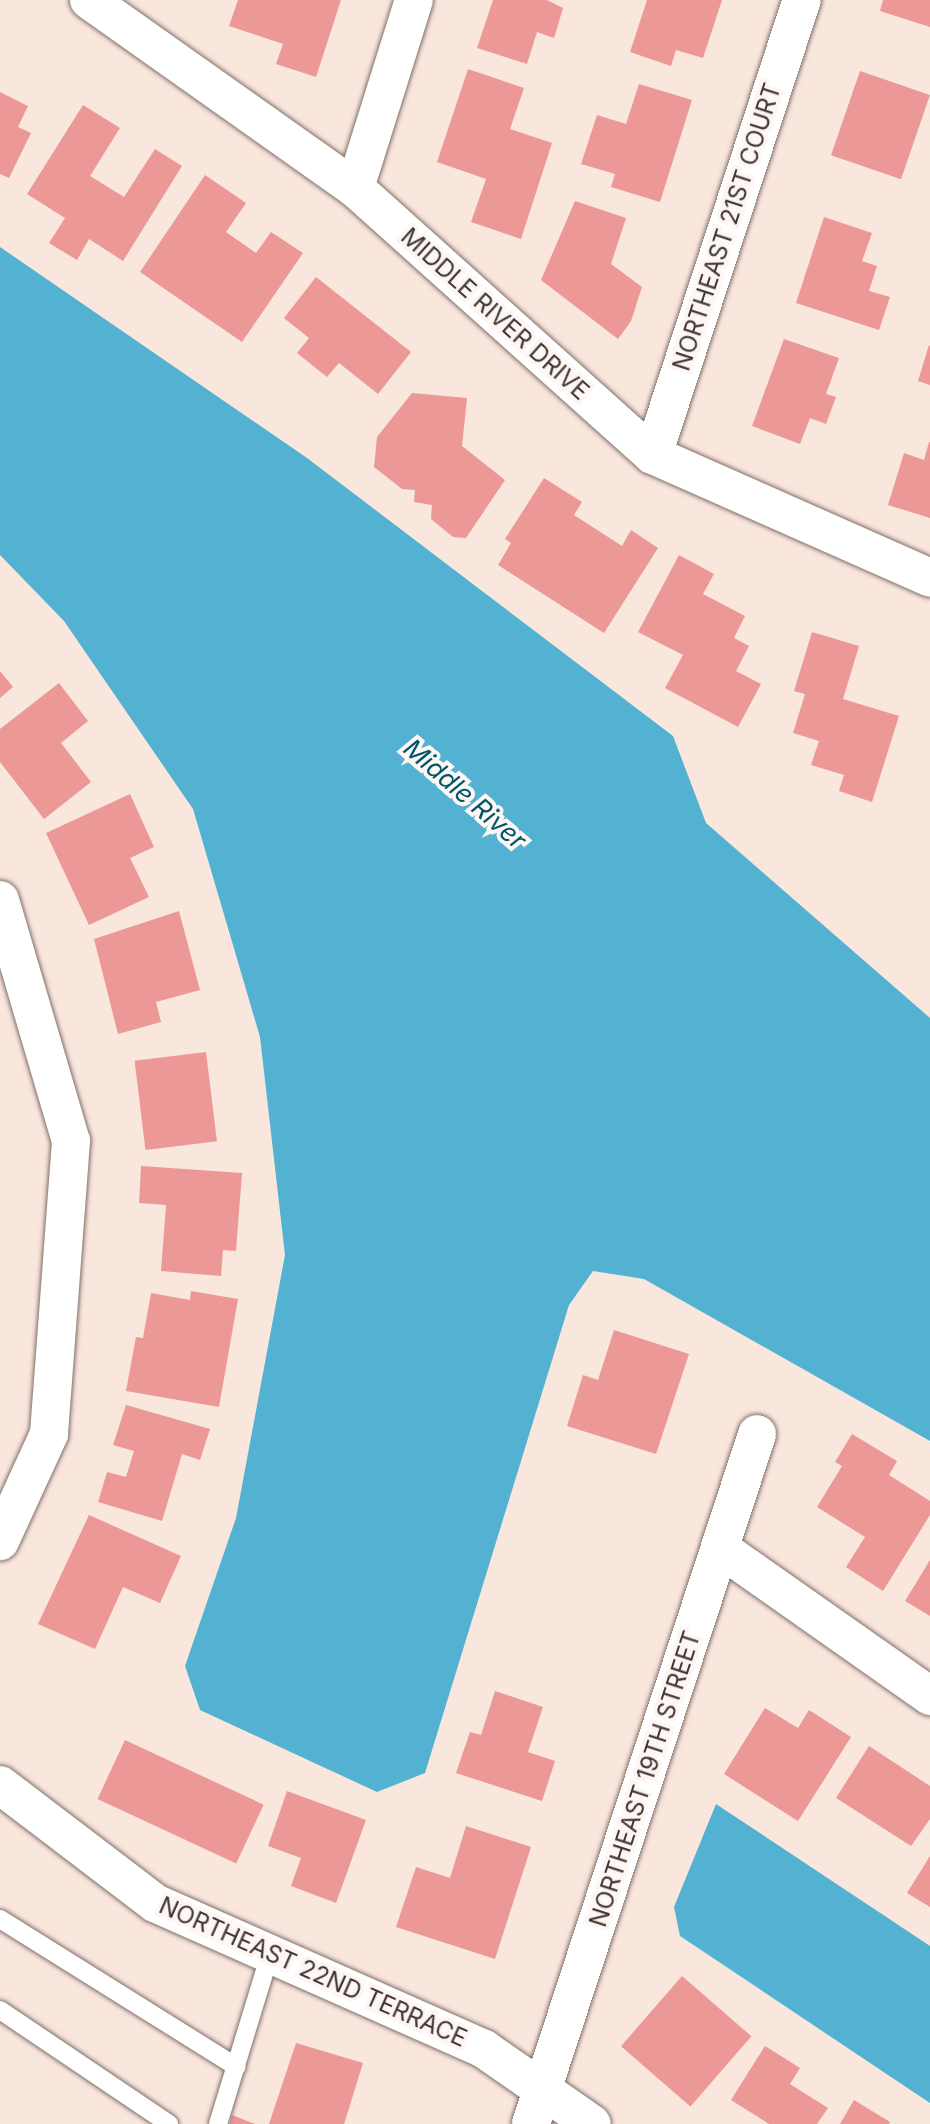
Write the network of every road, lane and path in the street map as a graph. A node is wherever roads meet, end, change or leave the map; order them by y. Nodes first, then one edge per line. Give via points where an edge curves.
1 (89, 0) edge
2 (414, 0) edge
3 (802, 0) edge
4 (355, 188) junction
5 (653, 455) junction
6 (930, 578) edge
7 (0, 900) edge
8 (757, 1434) dead end
9 (0, 1541) edge
10 (721, 1549) junction
11 (930, 1696) edge
12 (0, 1785) edge
13 (0, 1919) edge
14 (270, 1954) junction
15 (0, 2010) edge
16 (237, 2067) junction
17 (537, 2107) edge
18 (169, 2124) edge
19 (218, 2124) edge
20 (592, 2124) edge

1 - 4 street, MIDDLE RIVER DRIVE
2 - 4 street
3 - 5 street, NORTHEAST 21ST COURT
4 - 5 street, MIDDLE RIVER DRIVE
5 - 6 street, MIDDLE RIVER DRIVE
7 - 9 street via 71,1141 49,1434
8 - 10 street, NORTHEAST 19TH STREET
10 - 11 street
10 - 17 street, NORTHEAST 19TH STREET
12 - 14 street, NORTHEAST 22ND TERRACE via 155,1903
13 - 16 lane
14 - 16 lane
14 - 17 street, NORTHEAST 22ND TERRACE via 484,2049
15 - 18 lane
16 - 19 lane
17 - 20 street, NORTHEAST 22ND TERRACE

